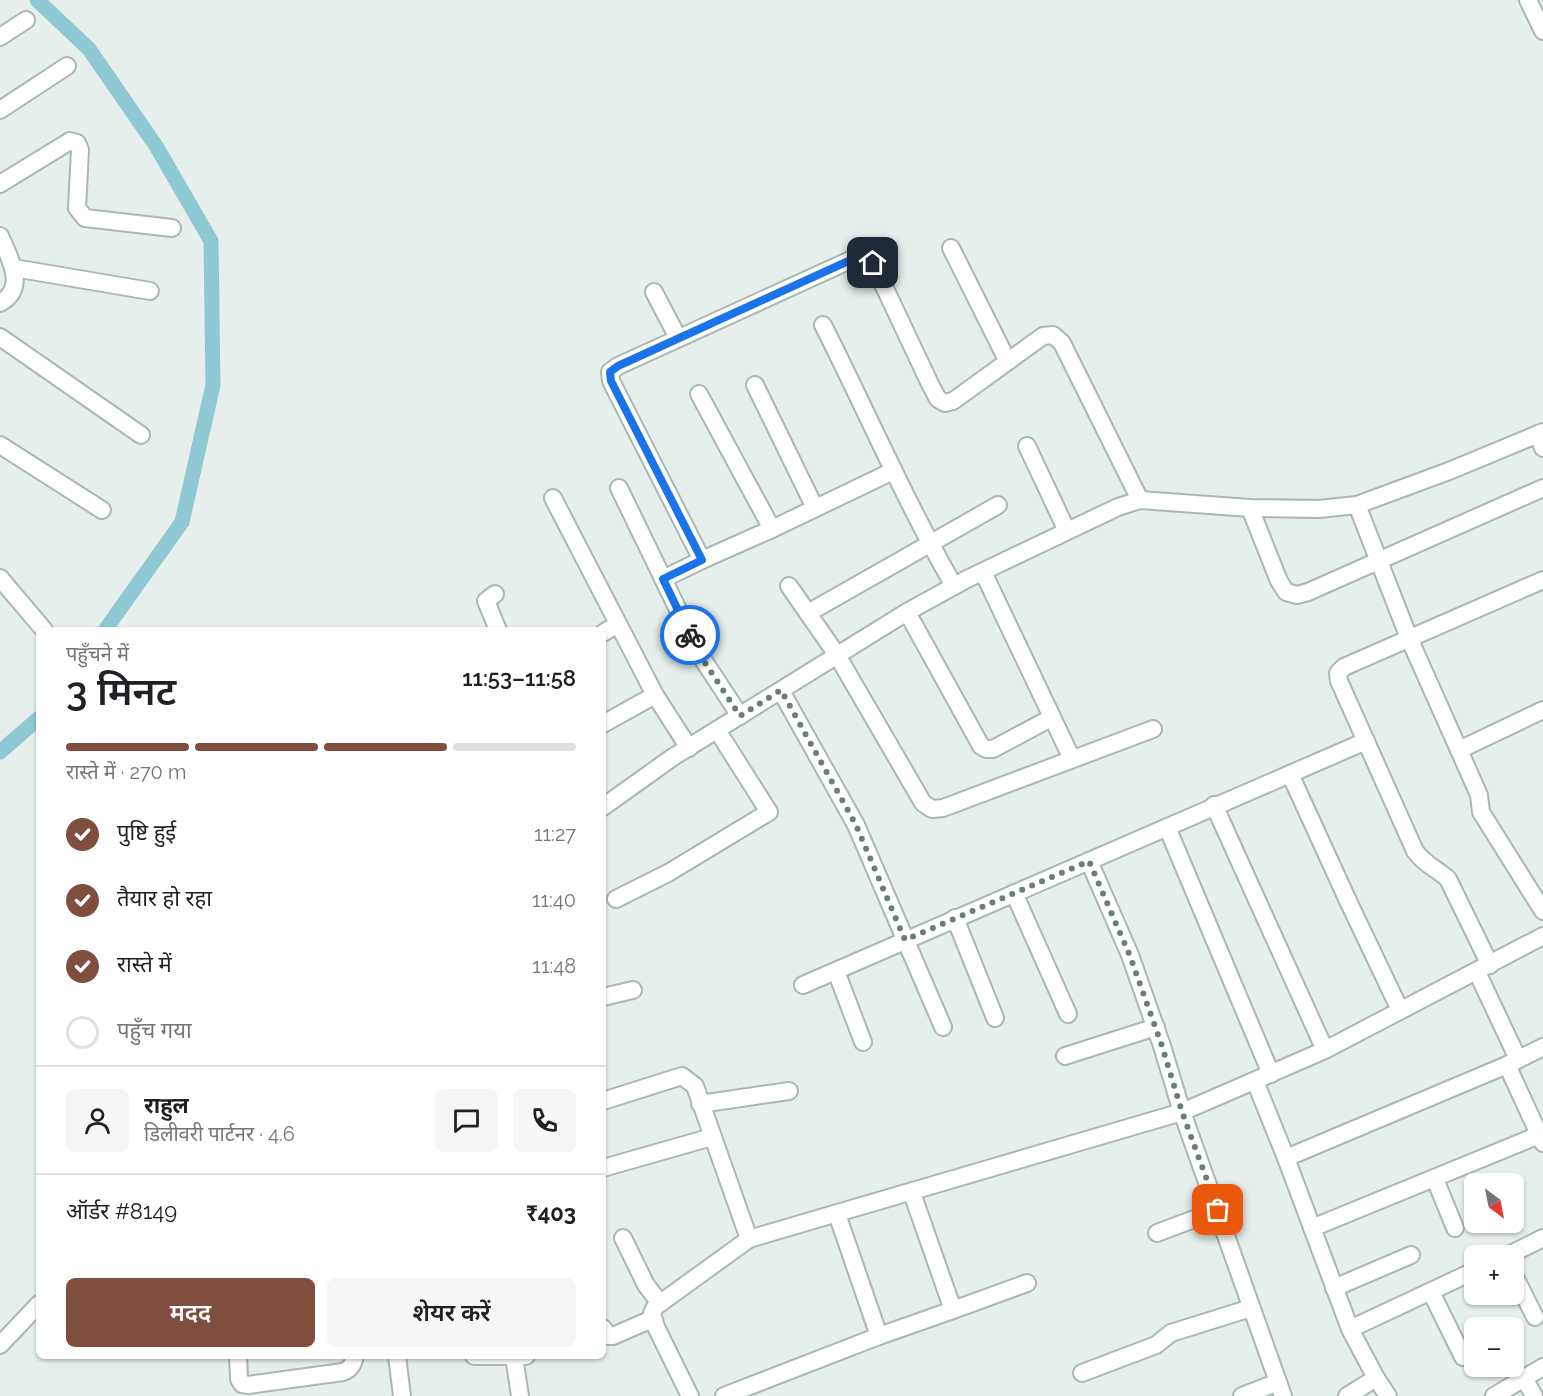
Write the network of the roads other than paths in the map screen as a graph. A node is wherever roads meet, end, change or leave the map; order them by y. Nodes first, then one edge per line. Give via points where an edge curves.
1 (1528, 0) edge
2 (26, 20) dead end
3 (1543, 31) edge
4 (0, 36) edge
5 (67, 66) dead end
6 (0, 110) edge
7 (0, 184) edge
8 (172, 228) dead end
9 (0, 236) edge
10 (951, 248) dead end
11 (14, 268) junction
12 (150, 291) dead end
13 (654, 292) dead end
14 (0, 303) edge
15 (823, 325) dead end
16 (0, 337) edge
17 (678, 339) junction
18 (1007, 360) junction
19 (755, 385) dead end
20 (699, 394) dead end
21 (141, 435) dead end
22 (1541, 438) edge
23 (1027, 446) dead end
24 (1, 447) edge
25 (892, 471) junction
26 (619, 488) dead end
27 (1543, 488) edge
28 (553, 498) dead end
29 (1140, 500) junction
30 (998, 505) dead end
31 (1357, 505) junction
32 (815, 508) junction
33 (1250, 508) junction
34 (102, 510) dead end
35 (772, 529) junction
36 (1067, 531) junction
37 (929, 543) junction
38 (702, 560) junction
39 (1378, 560) junction
40 (983, 572) junction
41 (0, 578) edge
42 (663, 579) junction
43 (1543, 580) edge
44 (789, 586) dead end
45 (954, 586) junction
46 (495, 594) dead end
47 (907, 612) junction
48 (808, 613) junction
49 (618, 624) junction
50 (41, 627) edge
51 (497, 627) edge
52 (606, 631) edge
53 (1409, 638) junction
54 (837, 655) junction
55 (781, 690) junction
56 (655, 695) junction
57 (1543, 711) edge
58 (740, 716) junction
59 (1051, 718) junction
60 (606, 721) edge
61 (1153, 729) dead end
62 (717, 730) junction
63 (1366, 741) junction
64 (689, 747) junction
65 (1460, 750) junction
66 (1072, 759) junction
67 (1290, 774) junction
68 (606, 805) edge
69 (1214, 805) junction
70 (1167, 827) junction
71 (1089, 861) junction
72 (1014, 893) junction
73 (616, 899) dead end
74 (1543, 911) edge
75 (955, 918) junction
76 (1543, 936) edge
77 (905, 940) junction
78 (1484, 968) junction
79 (836, 971) junction
80 (803, 985) dead end
81 (633, 990) dead end
82 (606, 996) edge
83 (1400, 1010) junction
84 (1068, 1014) dead end
85 (996, 1018) dead end
86 (943, 1027) dead end
87 (1156, 1027) junction
88 (863, 1042) dead end
89 (1543, 1047) edge
90 (1325, 1050) junction
91 (1065, 1056) dead end
92 (1512, 1062) junction
93 (1271, 1074) junction
94 (1255, 1082) junction
95 (789, 1091) dead end
96 (606, 1100) edge
97 (700, 1104) junction
98 (1182, 1112) junction
99 (712, 1137) junction
100 (1541, 1139) edge
101 (1286, 1158) junction
102 (606, 1167) edge
103 (1435, 1179) junction
104 (912, 1193) junction
105 (1218, 1210) junction
106 (837, 1214) junction
107 (1312, 1228) junction
108 (1455, 1228) dead end
109 (1157, 1233) dead end
110 (623, 1238) dead end
111 (1543, 1238) edge
112 (749, 1239) junction
113 (1524, 1248) edge
114 (1411, 1255) dead end
115 (1464, 1276) edge
116 (1027, 1283) dead end
117 (1334, 1288) junction
118 (1431, 1292) junction
119 (1524, 1295) edge
120 (660, 1303) junction
121 (36, 1307) edge
122 (1251, 1308) junction
123 (953, 1310) junction
124 (1535, 1317) dead end
125 (652, 1319) junction
126 (1350, 1329) junction
127 (606, 1335) edge
128 (879, 1336) junction
129 (0, 1345) edge
130 (1463, 1357) dead end
131 (238, 1359) edge
132 (354, 1359) edge
133 (397, 1359) edge
134 (520, 1359) edge
135 (1543, 1367) edge
136 (1082, 1373) dead end
137 (1376, 1378) junction
138 (1524, 1378) junction
139 (1280, 1389) edge
140 (402, 1396) edge
141 (520, 1396) edge
142 (690, 1396) edge
143 (724, 1396) edge
144 (1242, 1396) edge
145 (1347, 1396) edge
146 (1388, 1396) edge
147 (1494, 1396) edge
148 (1534, 1396) edge

1 - 3 street
2 - 4 street
5 - 6 street
7 - 8 street via 70,141 77,143 80,150 77,208 85,218
9 - 11 street
10 - 18 street
11 - 12 street
11 - 14 street via 15,287
13 - 17 street
15 - 25 street
16 - 21 street
17 - 18 street via 857,257 866,257 873,263 938,399 945,403 953,401
17 - 38 street via 610,372 611,381
18 - 29 street via 1042,336 1053,335 1062,344
19 - 32 street
20 - 35 street
22 - 31 street
23 - 36 street
24 - 34 street
25 - 32 street
25 - 37 street
26 - 42 street
27 - 39 street
28 - 49 street
29 - 33 street
29 - 36 street
30 - 37 street
31 - 33 street
31 - 39 street
32 - 35 street
33 - 39 street via 1278,581 1286,592 1308,592
35 - 38 street
36 - 40 street
37 - 45 street
37 - 48 street
38 - 42 street
39 - 53 street
40 - 45 street
40 - 59 street
41 - 50 street
42 - 58 street via 700,655
43 - 53 street
44 - 48 street
45 - 47 street
46 - 51 street via 486,601
47 - 54 street
47 - 59 street via 986,750
48 - 54 street
49 - 52 street
49 - 56 street
53 - 63 street via 1338,673
53 - 65 street
54 - 55 street
54 - 66 street via 923,803 932,809
55 - 58 street
55 - 77 street via 856,825
56 - 60 street
56 - 64 street
57 - 65 street
58 - 62 street
59 - 66 street
61 - 66 street
62 - 64 street
62 - 73 street via 769,812 668,873
63 - 67 street
63 - 78 street via 1415,851 1423,863 1448,879
64 - 68 street
65 - 74 street via 1479,795 1481,812
67 - 69 street
67 - 83 street
69 - 70 street
69 - 90 street
70 - 71 street
70 - 93 street
71 - 72 street
71 - 87 street
72 - 75 street
72 - 84 street
75 - 77 street
75 - 85 street
76 - 78 street
77 - 79 street
77 - 86 street
78 - 83 street
78 - 92 street
79 - 80 street
79 - 88 street
81 - 82 street
83 - 90 street
87 - 91 street
87 - 98 street
89 - 92 street
90 - 93 street
92 - 100 street
92 - 101 street
93 - 94 street
94 - 98 street
94 - 101 street
95 - 97 street
96 - 97 street via 682,1077 695,1086
97 - 99 street
98 - 104 street
98 - 105 street
99 - 102 street
99 - 112 street
100 - 103 street
101 - 107 street
103 - 107 street
103 - 108 street
104 - 106 street
104 - 123 street
105 - 109 street
105 - 122 street
106 - 112 street
106 - 128 street
107 - 117 street
110 - 120 street via 646,1285
111 - 113 street
112 - 120 street
114 - 117 street
115 - 118 street
116 - 123 street
117 - 126 street
118 - 126 street
118 - 130 street
119 - 124 street
120 - 125 street via 651,1313
121 - 129 street
122 - 136 street via 1171,1333 1156,1345
122 - 139 street
123 - 128 street
125 - 127 street via 613,1336
125 - 142 street
126 - 137 street
128 - 143 street
131 - 132 street via 239,1379 248,1385 343,1372 349,1370
133 - 140 street
134 - 141 street
135 - 138 street
137 - 145 street
137 - 146 street
138 - 147 street
138 - 148 street
139 - 144 street

